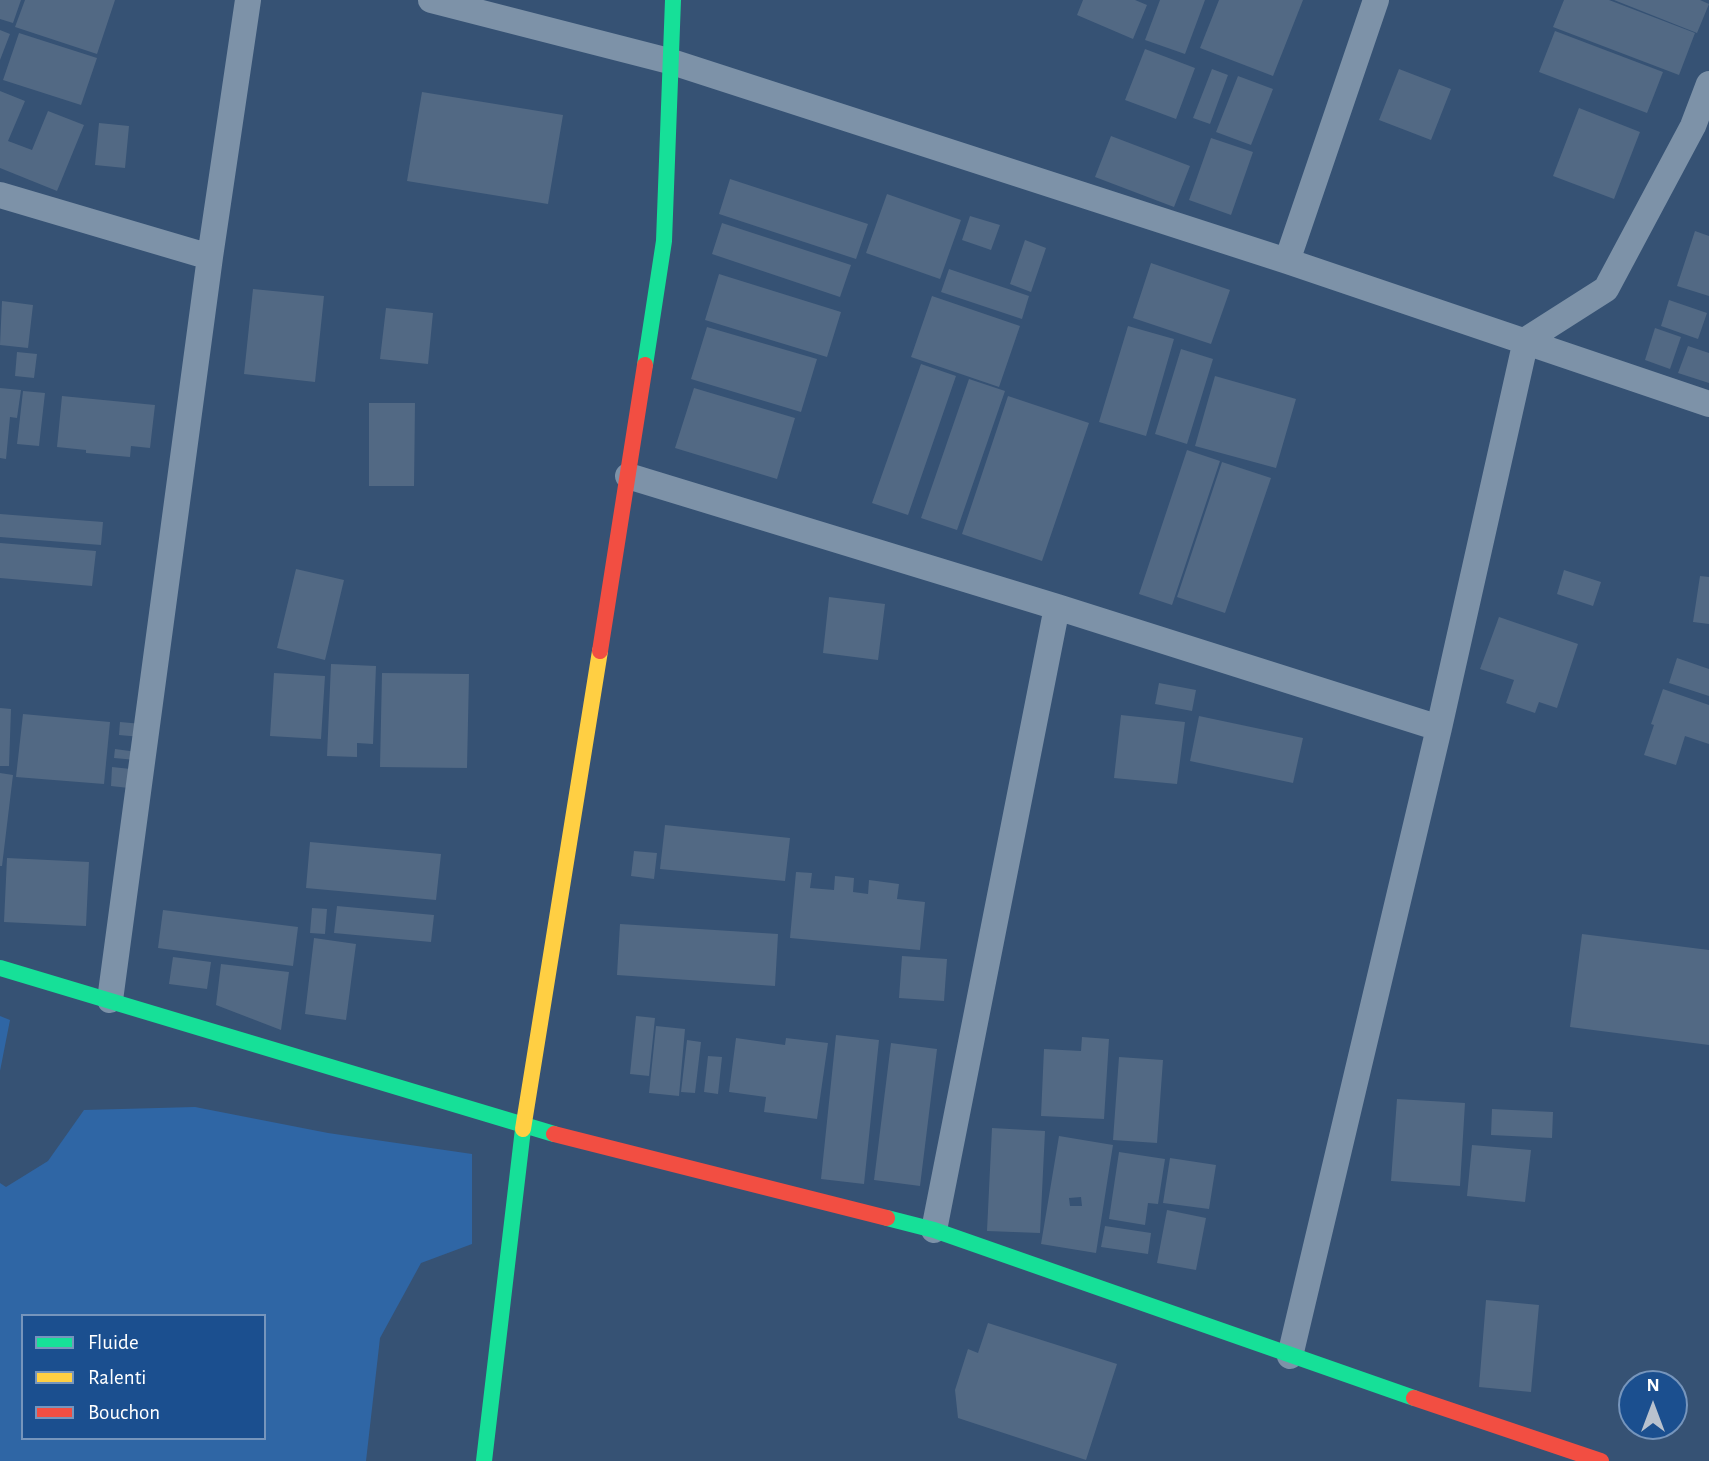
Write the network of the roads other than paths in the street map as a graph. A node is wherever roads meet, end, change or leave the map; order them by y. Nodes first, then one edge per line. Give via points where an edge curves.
1 (248, 0) edge
2 (431, 0) edge
3 (673, 0) edge
4 (1376, 0) edge
5 (668, 61) junction
6 (1709, 85) edge
7 (0, 195) edge
8 (210, 257) junction
9 (1287, 261) junction
10 (1527, 341) junction
11 (1709, 404) edge
12 (628, 476) junction
13 (1057, 607) junction
14 (1439, 728) junction
15 (0, 968) edge
16 (110, 1000) junction
17 (523, 1126) junction
18 (934, 1230) junction
19 (1290, 1356) junction
20 (484, 1461) edge
21 (1601, 1461) edge

1 - 8 street
2 - 5 street
3 - 5 street
4 - 9 street
5 - 9 street
5 - 12 street via 664,241
6 - 10 street via 1693,126 1606,289
7 - 8 street
8 - 16 street
9 - 10 street
10 - 11 street
10 - 14 street
12 - 13 street
12 - 17 street
13 - 14 street
13 - 18 street
14 - 19 street
15 - 16 street
16 - 17 street
17 - 18 street
17 - 20 street
18 - 19 street
19 - 21 street

